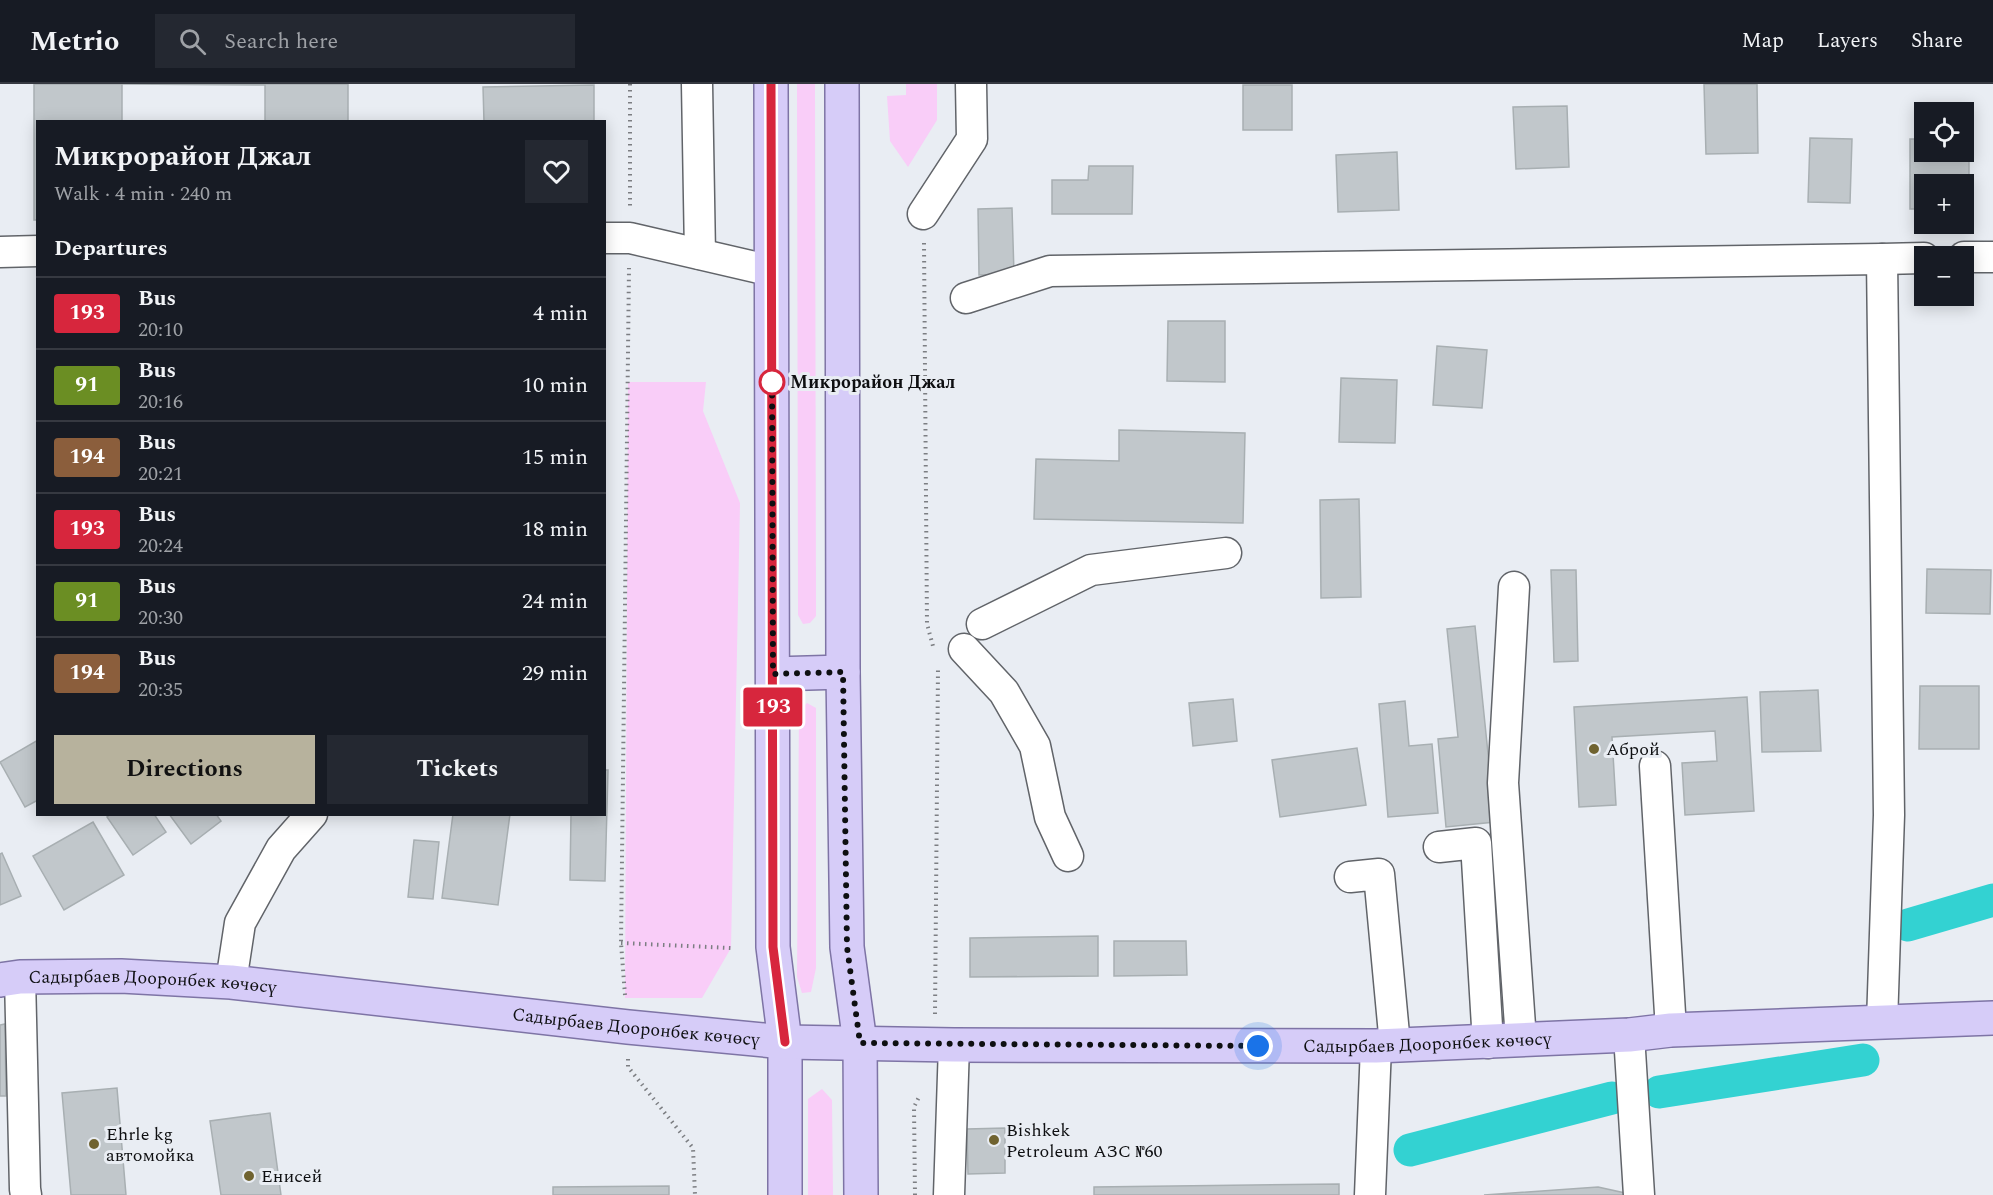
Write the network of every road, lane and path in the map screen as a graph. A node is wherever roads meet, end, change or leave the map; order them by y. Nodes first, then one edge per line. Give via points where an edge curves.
1 (630, 84) edge
2 (698, 84) edge
3 (771, 84) edge
4 (842, 84) edge
5 (971, 84) edge
6 (923, 214) joint
7 (617, 238) edge
8 (36, 251) edge
9 (0, 252) edge
10 (700, 254) junction
11 (1993, 256) edge
12 (1974, 257) edge
13 (1914, 258) edge
14 (1882, 259) junction
15 (772, 271) junction
16 (966, 298) dead end
17 (1226, 553) dead end
18 (1514, 587) dead end
19 (982, 624) dead end
20 (933, 647) dead end
21 (950, 654) joint
22 (843, 672) junction
23 (773, 674) junction
24 (1655, 766) dead end
25 (310, 816) edge
26 (1439, 847) dead end
27 (1068, 856) dead end
28 (1350, 877) dead end
29 (621, 943) junction
30 (731, 948) dead end
31 (10, 978) edge
32 (231, 982) junction
33 (935, 1017) dead end
34 (1993, 1018) edge
35 (1882, 1023) junction
36 (628, 1027) junction
37 (1671, 1030) junction
38 (1629, 1035) junction
39 (1521, 1040) junction
40 (785, 1042) junction
41 (860, 1043) junction
42 (1488, 1043) junction
43 (954, 1045) junction
44 (1385, 1046) junction
45 (923, 1089) dead end
46 (26, 1195) edge
47 (695, 1195) edge
48 (785, 1195) edge
49 (861, 1195) edge
50 (915, 1195) edge
51 (949, 1195) edge
52 (1370, 1195) edge
53 (1639, 1195) edge

1 - 7 path
2 - 10 street
3 - 15 main road
4 - 22 main road
5 - 6 street via 972,138
6 - 20 path via 927,624
7 - 10 street
7 - 29 path
8 - 9 street
10 - 15 street
11 - 12 street
13 - 14 street
14 - 16 street via 1050,271
14 - 35 street via 1889,815
15 - 23 main road
17 - 19 street via 1090,570
18 - 39 street via 1503,783
21 - 27 street via 1004,692 1035,746 1050,817
21 - 33 path via 939,670
22 - 23 main road
22 - 41 main road via 847,947
23 - 40 main road via 773,947
24 - 37 street
25 - 32 street via 281,849 240,923
26 - 42 street via 1476,843
28 - 44 street via 1379,874
29 - 30 path
29 - 36 path
31 - 32 main road, Садырбаев Дооронбек көчөсү via 121,976
31 - 46 street
32 - 36 main road, Садырбаев Дооронбек көчөсү
34 - 35 main road, Садырбаев Дооронбек көчөсү
35 - 37 main road, Садырбаев Дооронбек көчөсү
36 - 40 main road, Садырбаев Дооронбек көчөсү
36 - 47 path via 628,1067 693,1148
37 - 38 main road, Садырбаев Дооронбек көчөсү
38 - 39 main road, Садырбаев Дооронбек көчөсү
38 - 53 street
39 - 42 main road, Садырбаев Дооронбек көчөсү
40 - 41 main road, Садырбаев Дооронбек көчөсү
40 - 48 main road
41 - 43 main road, Садырбаев Дооронбек көчөсү
41 - 49 main road
42 - 44 main road, Садырбаев Дооронбек көчөсү
43 - 44 main road, Садырбаев Дооронбек көчөсү
43 - 51 street
44 - 52 street
45 - 50 path via 914,1107

